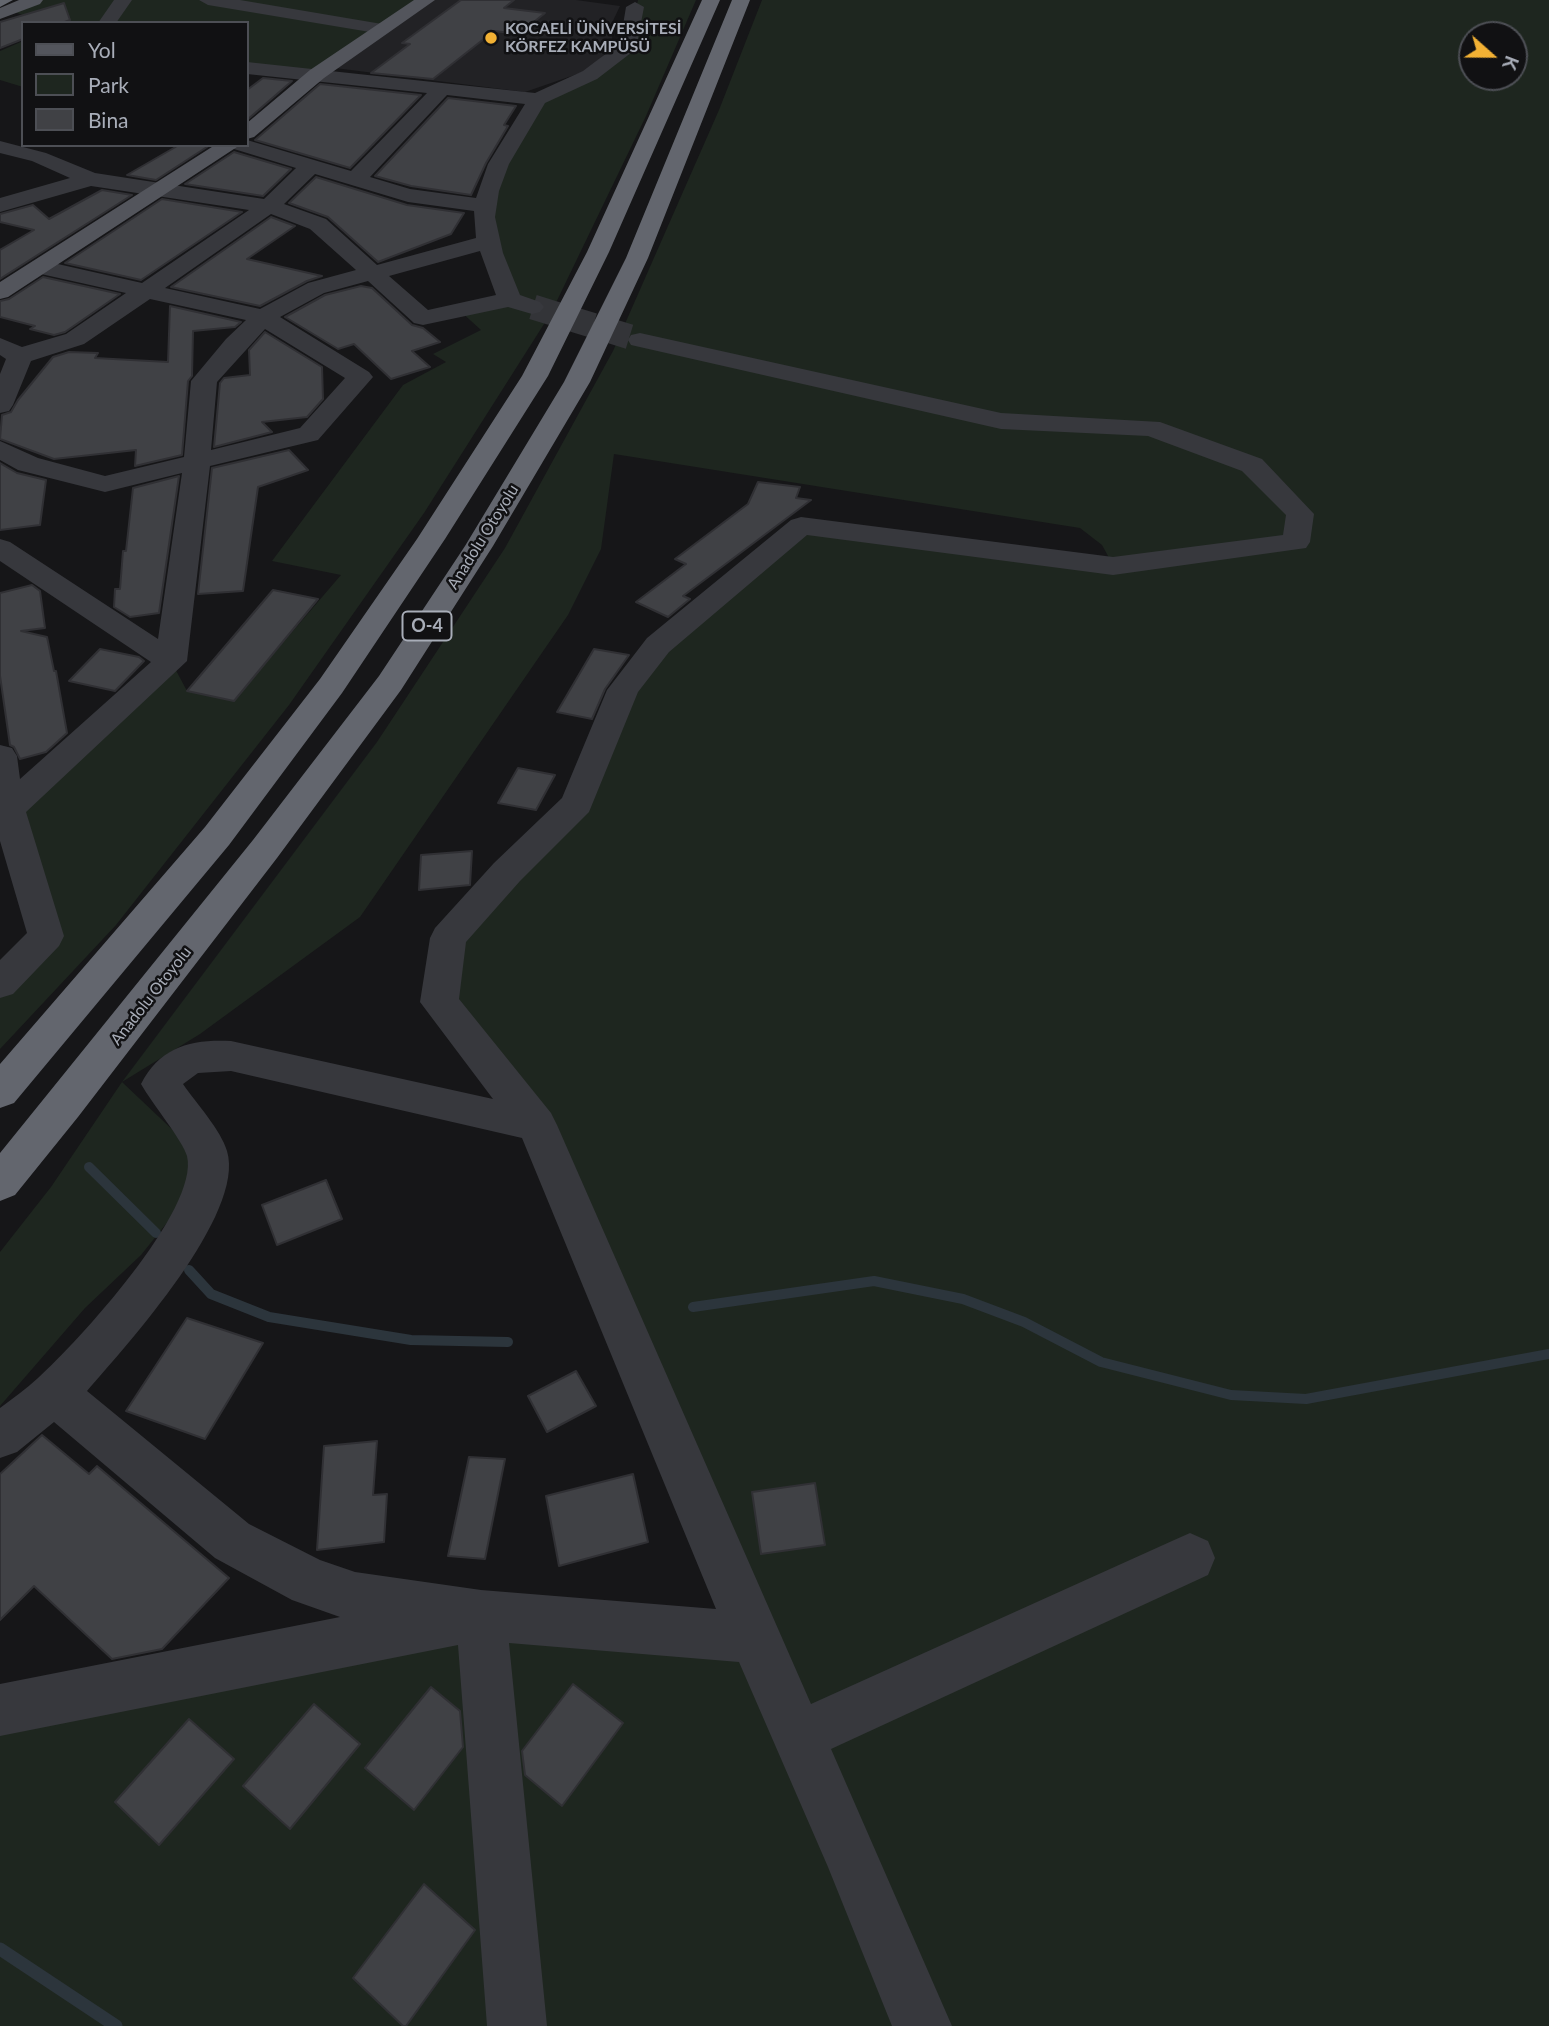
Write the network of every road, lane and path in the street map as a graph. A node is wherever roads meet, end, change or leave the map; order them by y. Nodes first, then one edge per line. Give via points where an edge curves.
1 (34, 0) edge
2 (123, 0) edge
3 (208, 0) edge
4 (711, 0) edge
5 (741, 0) edge
6 (418, 1) edge
7 (635, 7) dead end
8 (0, 14) edge
9 (108, 21) edge
10 (382, 29) junction
11 (248, 68) edge
12 (317, 74) junction
13 (443, 88) junction
14 (538, 99) junction
15 (248, 133) edge
16 (248, 136) edge
17 (0, 147) edge
18 (227, 147) edge
19 (40, 151) edge
20 (310, 167) junction
21 (90, 178) junction
22 (355, 180) junction
23 (161, 190) junction
24 (0, 205) edge
25 (269, 206) junction
26 (484, 206) junction
27 (488, 242) junction
28 (40, 267) junction
29 (374, 272) junction
30 (146, 290) junction
31 (0, 292) edge
32 (510, 299) junction
33 (533, 307) tunnel mouth
34 (263, 317) junction
35 (640, 340) tunnel mouth
36 (10, 351) edge
37 (0, 405) edge
38 (0, 449) edge
39 (197, 461) junction
40 (0, 548) edge
41 (171, 661) junction
42 (0, 756) edge
43 (4, 810) edge
44 (0, 984) edge
45 (0, 1092) edge
46 (537, 1125) junction
47 (0, 1183) edge
48 (55, 1393) junction
49 (0, 1436) edge
50 (1190, 1558) dead end
51 (481, 1615) junction
52 (754, 1638) junction
53 (0, 1710) edge
54 (798, 1737) junction
55 (517, 2026) edge
56 (922, 2026) edge

1 - 8 main road
2 - 9 street
3 - 10 street
4 - 45 highway, O-4 via 598,253 535,376 439,528 331,686 217,836
5 - 47 highway, Anadolu Otoyolu / O-4 via 631,270 577,382 479,546 390,683 274,838
6 - 10 main road
7 - 14 street via 629,45 590,75
10 - 12 main road
11 - 12 street
12 - 13 street
12 - 15 main road
13 - 14 street
13 - 22 street
14 - 26 street via 495,173
16 - 20 street
17 - 19 street
18 - 23 main road
19 - 21 street
20 - 22 street
20 - 25 street
21 - 23 street
21 - 24 street
22 - 26 street via 408,195
23 - 25 street
23 - 28 main road
25 - 29 street via 318,224
25 - 30 street
26 - 27 street
27 - 29 street
27 - 32 street
28 - 30 street
28 - 31 main road
29 - 32 street via 423,318
29 - 34 street via 316,288
30 - 34 street
30 - 36 street via 75,339
32 - 33 street
34 - 39 street via 204,381
34 - 39 street via 360,377 309,434
35 - 46 street via 1001,421 1151,428 1252,465 1300,514 1296,542 1113,566 801,526 658,645 623,690 577,804 448,938 439,1002
36 - 37 street
38 - 39 street via 28,464 105,484
39 - 41 street
40 - 41 street
41 - 43 street
42 - 43 street
43 - 44 street via 46,936
46 - 48 street via 231,1056 212,1054 176,1066 161,1084 207,1152 212,1164 209,1181 161,1269
46 - 52 street
48 - 49 street
48 - 51 street via 232,1541 272,1564 355,1597
50 - 54 street
51 - 52 street
51 - 53 street
51 - 55 street
52 - 54 street
54 - 56 street

